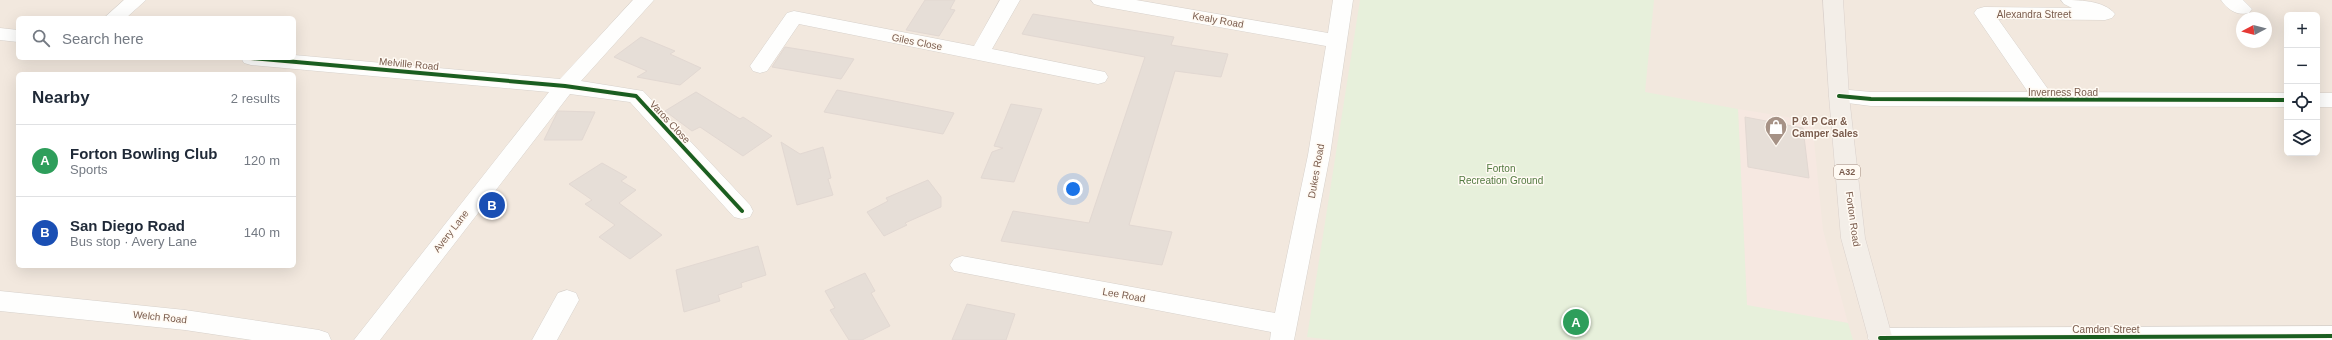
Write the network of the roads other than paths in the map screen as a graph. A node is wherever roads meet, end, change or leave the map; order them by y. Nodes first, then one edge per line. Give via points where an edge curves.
1 (136, 0) edge
2 (644, 0) edge
3 (1010, 0) edge
4 (1101, 0) edge
5 (1343, 0) edge
6 (1833, 0) edge
7 (2071, 0) edge
8 (116, 16) edge
9 (0, 34) edge
10 (16, 36) edge
11 (1335, 41) junction
12 (979, 54) junction
13 (272, 60) edge
14 (760, 66) dead end
15 (1098, 77) dead end
16 (565, 86) junction
17 (1839, 96) junction
18 (2044, 100) junction
19 (2284, 100) edge
20 (2320, 100) edge
21 (2332, 100) edge
22 (742, 211) dead end
23 (962, 265) dead end
24 (567, 300) dead end
25 (0, 301) edge
26 (1284, 332) edge
27 (2332, 336) edge
28 (1881, 339) edge
29 (319, 340) edge
30 (366, 340) edge
31 (544, 340) edge

1 - 8 street
2 - 16 street, Avery Lane
3 - 12 street
4 - 11 street, Kealy Road
5 - 11 street, Dukes Road
6 - 17 main road, Forton Road / A32
7 - 18 street, Alexandra Street via 2105,14 1984,13
9 - 10 street
11 - 26 street, Dukes Road via 1319,155
12 - 14 street, Giles Close via 794,17
12 - 15 street, Giles Close
13 - 16 street, Melville Road
16 - 22 street, Varos Close via 636,96
16 - 30 street, Avery Lane
17 - 18 street, Inverness Road via 1871,99
17 - 28 main road, Forton Road / A32 via 1853,238
18 - 19 street, Inverness Road
20 - 21 street
23 - 26 street, Lee Road
24 - 31 street
25 - 29 street, Welch Road via 185,320
27 - 28 street, Camden Street

